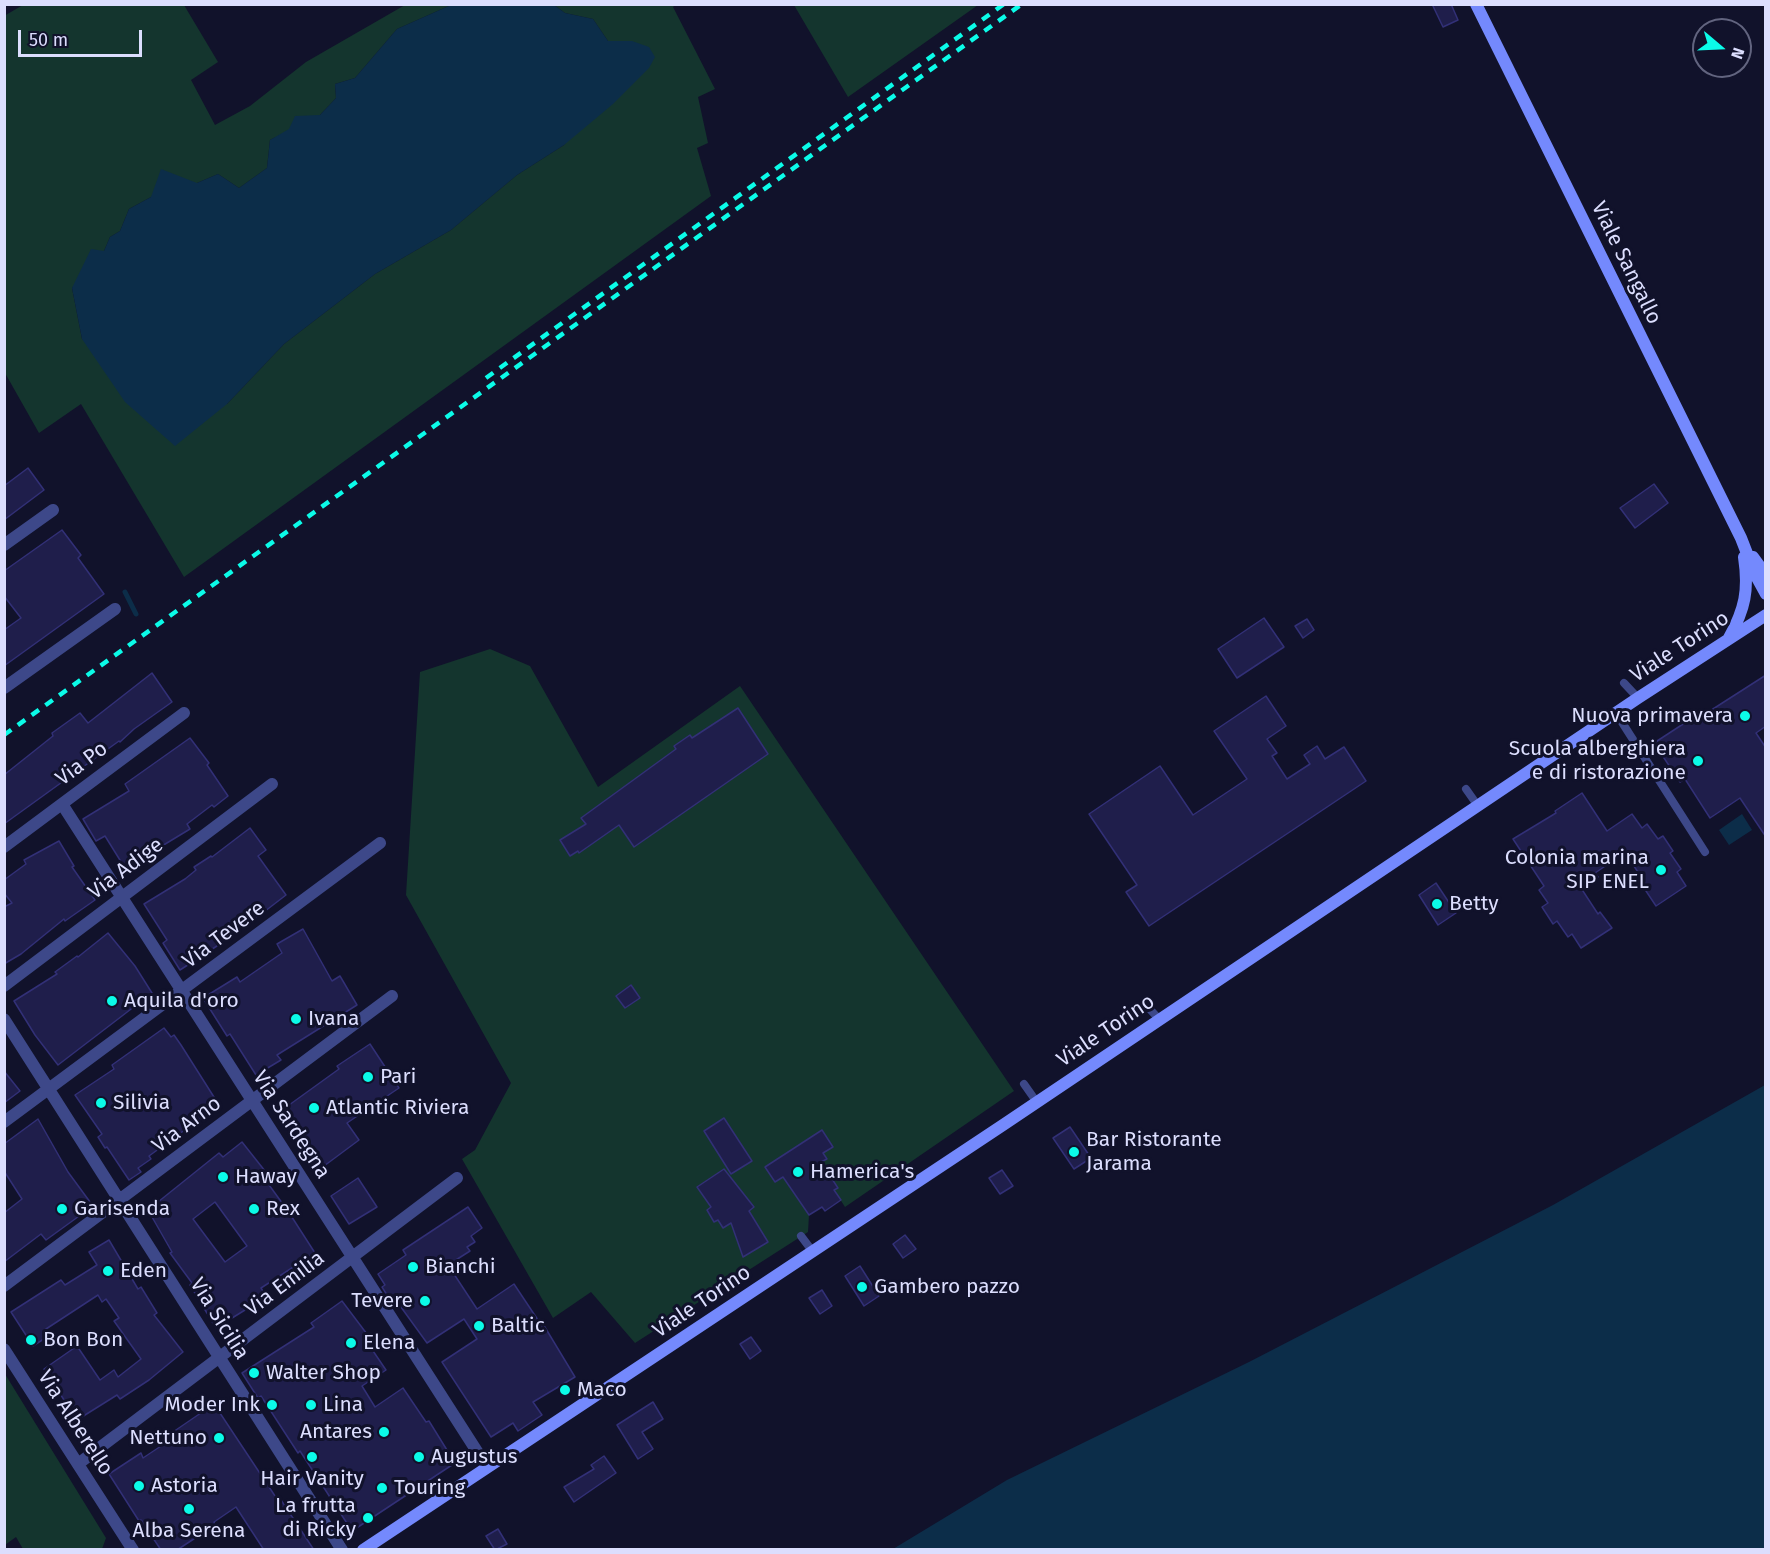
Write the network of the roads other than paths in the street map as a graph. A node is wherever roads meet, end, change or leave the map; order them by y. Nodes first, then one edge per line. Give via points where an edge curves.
1 (1476, 4) edge
2 (53, 510) dead end
3 (1741, 538) junction
4 (4, 545) edge
5 (1766, 566) edge
6 (1766, 575) edge
7 (1766, 594) edge
8 (115, 609) dead end
9 (1766, 615) edge
10 (1728, 639) junction
11 (1624, 683) dead end
12 (4, 688) edge
13 (1638, 698) junction
14 (184, 712) dead end
15 (1616, 713) junction
16 (272, 784) dead end
17 (1466, 789) dead end
18 (62, 804) junction
19 (1478, 806) junction
20 (380, 843) dead end
21 (4, 848) edge
22 (1705, 852) dead end
23 (122, 897) junction
24 (4, 986) edge
25 (182, 990) junction
26 (392, 996) dead end
27 (1144, 1003) dead end
28 (4, 1019) edge
29 (1159, 1019) junction
30 (1024, 1084) dead end
31 (49, 1089) junction
32 (252, 1100) junction
33 (1036, 1101) junction
34 (4, 1122) edge
35 (457, 1178) dead end
36 (120, 1200) junction
37 (801, 1236) dead end
38 (813, 1252) junction
39 (353, 1257) junction
40 (4, 1286) edge
41 (4, 1349) edge
42 (220, 1358) junction
43 (78, 1464) junction
44 (488, 1467) junction
45 (133, 1550) edge
46 (342, 1550) edge
47 (363, 1550) edge

1 - 3 street, Viale Sangallo
2 - 4 street
3 - 5 street, Viale Sangallo
3 - 6 street, Viale Sangallo
3 - 7 street, Viale Sangallo
3 - 10 street, Viale Sangallo via 1745,599 1741,617
8 - 12 street
9 - 10 street, Viale Torino
10 - 13 street, Viale Torino
11 - 13 lane
13 - 15 street, Viale Torino
14 - 18 street, Via Po
15 - 19 street, Viale Torino
15 - 22 lane
16 - 23 street, Via Adige
17 - 19 lane
18 - 21 street, Via Po
18 - 23 street, Via Sardegna
19 - 29 street, Viale Torino
20 - 25 street, Via Tevere
23 - 24 street, Via Adige
23 - 25 street, Via Sardegna
25 - 31 street, Via Tevere
25 - 32 street, Via Sardegna
26 - 32 street, Via Arno
27 - 29 lane
28 - 31 street, Via Sicilia
29 - 33 street, Viale Torino
30 - 33 lane
31 - 34 street, Via Tevere
31 - 36 street, Via Sicilia
32 - 36 street, Via Arno
32 - 39 street, Via Sardegna
33 - 38 street, Viale Torino
35 - 39 street, Via Emilia
36 - 40 street, Via Arno
36 - 42 street, Via Sicilia
37 - 38 lane
38 - 44 street, Viale Torino
39 - 42 street, Via Emilia
39 - 44 street, Via Sardegna
41 - 43 street, Via Alberello
42 - 43 street, Via Emilia
42 - 46 street, Via Sicilia
43 - 45 street, Via Alberello
44 - 47 street, Viale Torino

